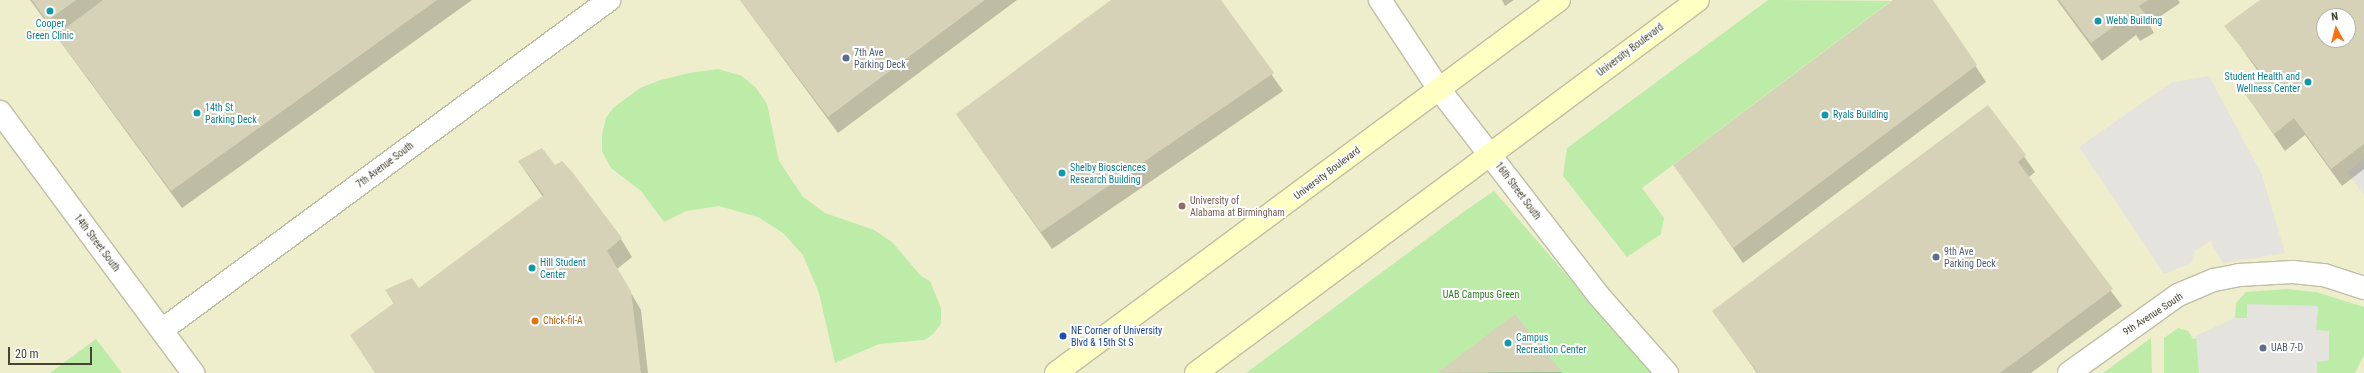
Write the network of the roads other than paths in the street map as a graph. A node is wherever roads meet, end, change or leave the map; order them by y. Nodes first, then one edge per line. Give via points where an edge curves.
1 (609, 0) edge
2 (1380, 0) edge
3 (1559, 0) edge
4 (1698, 0) edge
5 (1439, 89) junction
6 (0, 112) edge
7 (1490, 154) junction
8 (2364, 288) edge
9 (162, 330) junction
10 (193, 373) edge
11 (1056, 373) edge
12 (1196, 373) edge
13 (1667, 373) edge
14 (2069, 373) edge

1 - 9 street, 7th Avenue South
2 - 5 street, 16th Street South
3 - 5 main road, University Boulevard
4 - 7 main road, University Boulevard
5 - 7 street, 16th Street South
5 - 11 main road, University Boulevard
6 - 9 street, 14th Street South
7 - 12 main road, University Boulevard
7 - 13 street, 16th Street South via 1599,296
8 - 14 street, 9th Avenue South via 2324,276 2293,272 2239,275 2214,280 2178,295
9 - 10 street, 14th Street South

